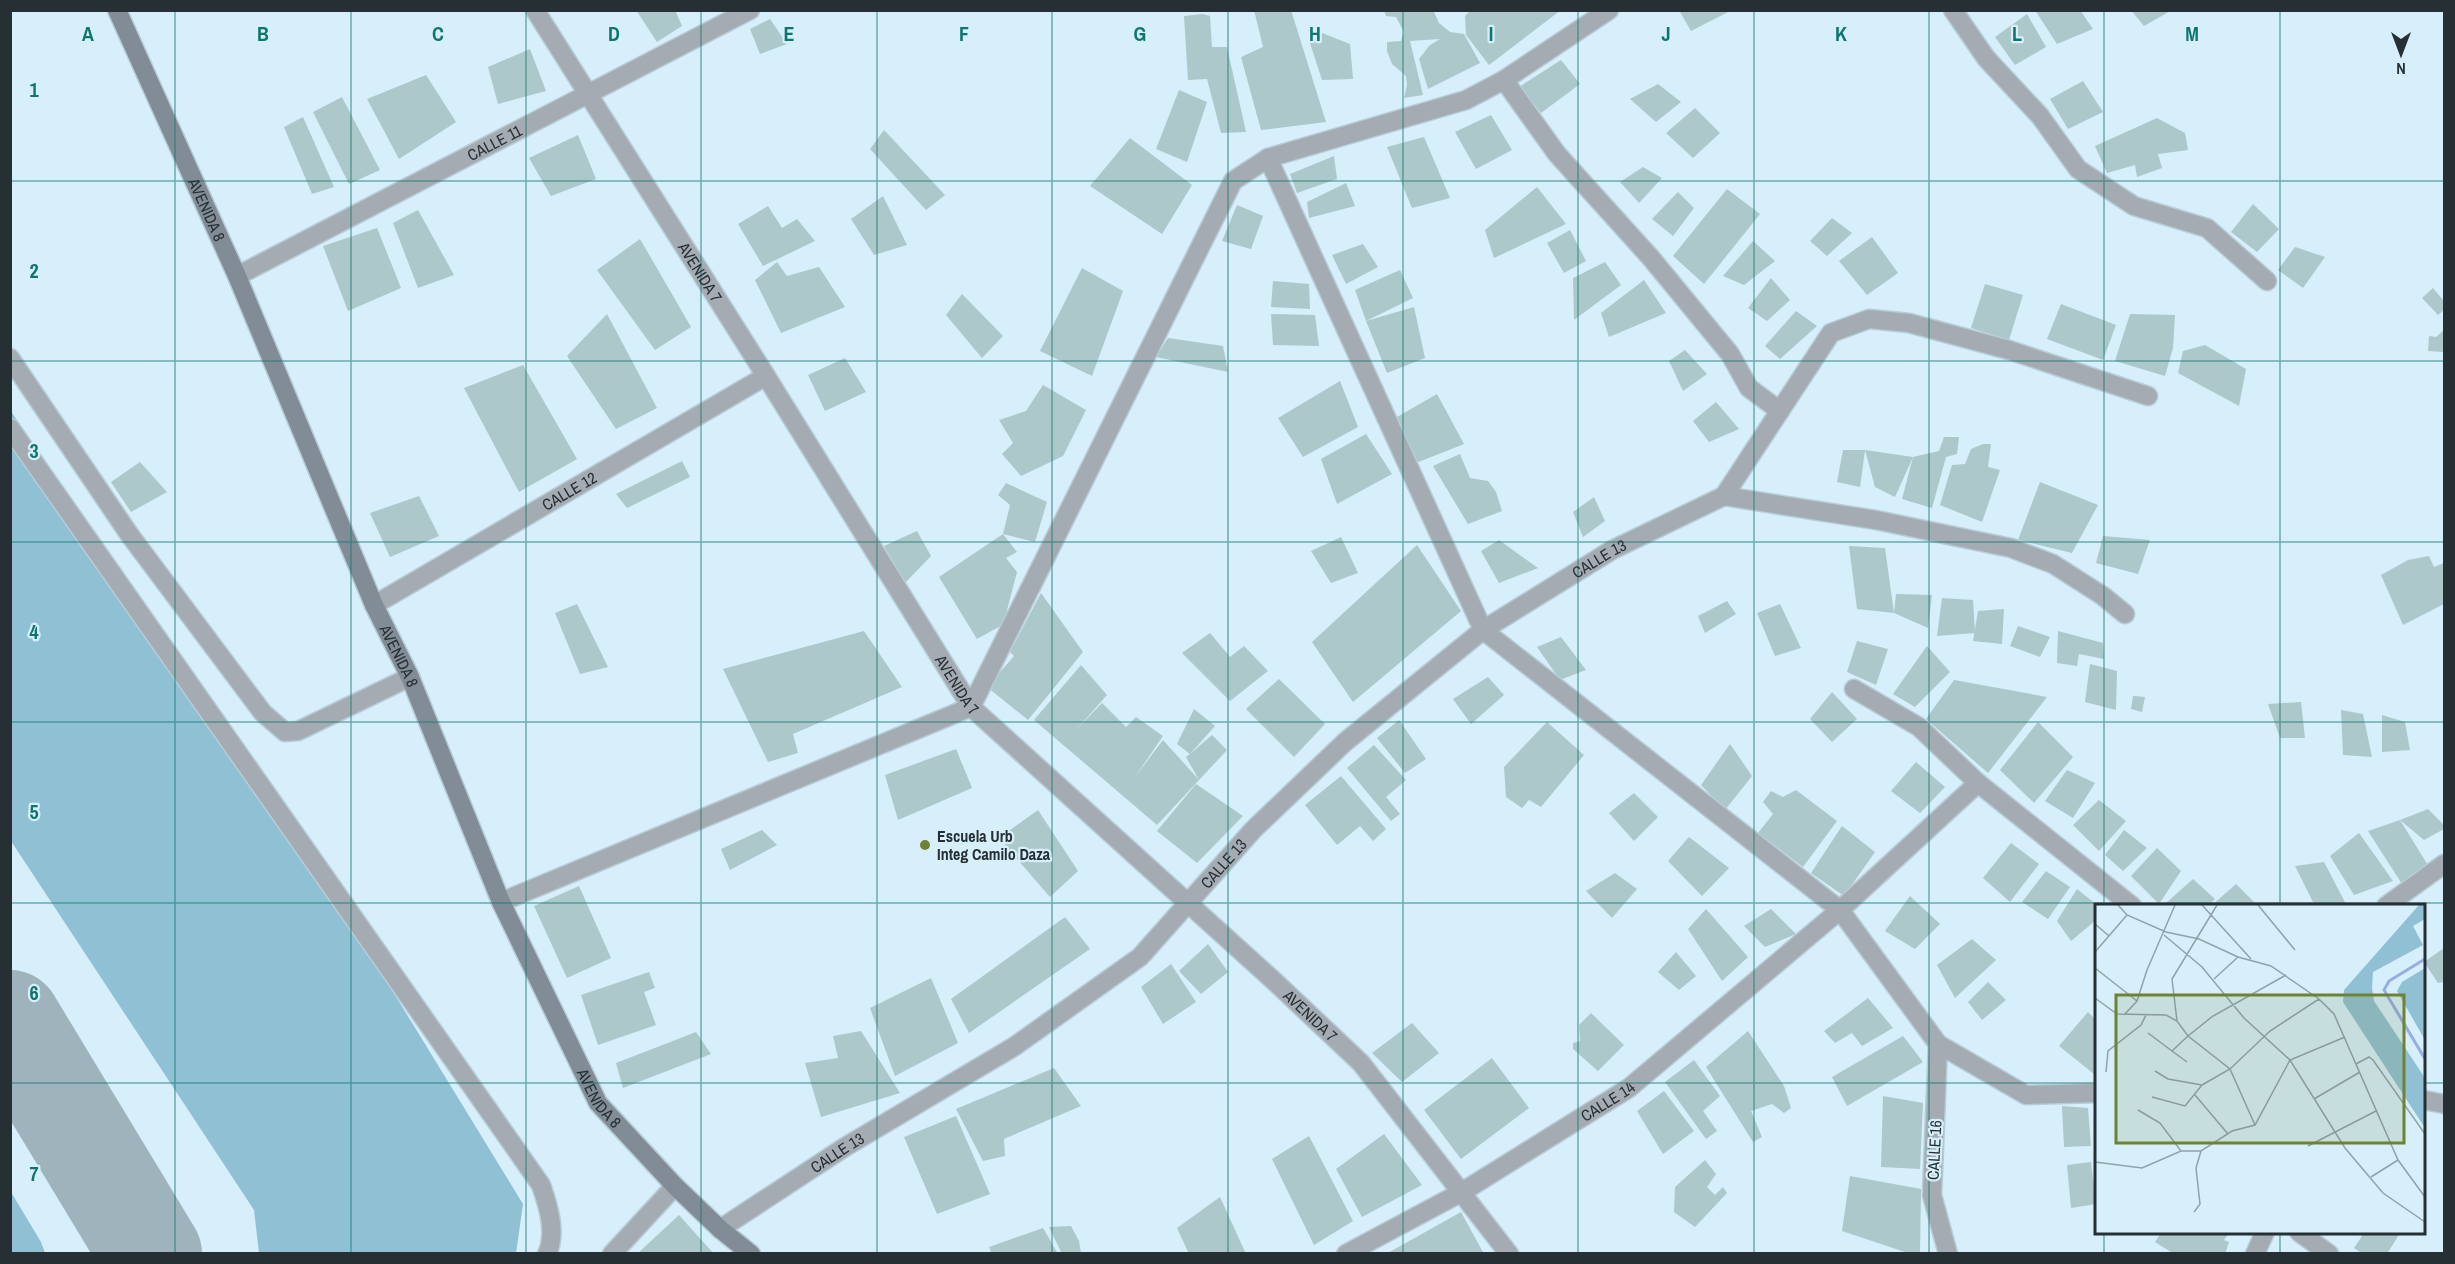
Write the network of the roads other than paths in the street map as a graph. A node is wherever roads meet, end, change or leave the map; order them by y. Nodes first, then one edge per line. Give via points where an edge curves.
1 (117, 10) edge
2 (535, 10) edge
3 (750, 10) edge
4 (1609, 10) edge
5 (1953, 10) edge
6 (1504, 80) junction
7 (586, 95) junction
8 (1268, 158) junction
9 (237, 276) junction
10 (2267, 281) dead end
11 (10, 358) edge
12 (766, 376) junction
13 (2148, 396) dead end
14 (1780, 411) junction
15 (10, 428) edge
16 (1724, 495) junction
17 (374, 605) junction
18 (2125, 614) dead end
19 (1483, 630) junction
20 (410, 677) junction
21 (1854, 689) dead end
22 (971, 707) junction
23 (1978, 783) junction
24 (2445, 864) edge
25 (501, 902) junction
26 (1186, 902) junction
27 (2129, 904) edge
28 (2389, 904) edge
29 (1840, 910) junction
30 (1938, 1044) junction
31 (2095, 1093) edge
32 (2425, 1100) edge
33 (2445, 1104) edge
34 (675, 1186) junction
35 (1462, 1192) junction
36 (720, 1229) junction
37 (2265, 1234) edge
38 (2300, 1234) edge
39 (547, 1254) edge
40 (612, 1254) edge
41 (751, 1254) edge
42 (1346, 1254) edge
43 (1509, 1254) edge
44 (1948, 1254) edge
45 (2255, 1254) edge
46 (2329, 1254) edge

1 - 9 street, AVENIDA 8
2 - 7 street, AVENIDA 7
3 - 7 street, CALLE 11
4 - 6 street
5 - 10 street via 1986,58 2040,116 2078,169 2134,206 2207,228
6 - 8 street via 1466,100
6 - 14 street via 1557,154 1651,258 1730,354 1749,388
7 - 9 street, CALLE 11
7 - 12 street, AVENIDA 7
8 - 19 street
8 - 22 street via 1233,181
9 - 17 street, AVENIDA 8
11 - 20 street via 129,534 264,713 285,732 298,731
12 - 17 street, CALLE 12
12 - 22 street, AVENIDA 7
13 - 14 street via 2009,350 1909,323 1869,318 1830,333
14 - 16 street
15 - 39 street via 541,1185 550,1227
16 - 18 street via 1876,520 2011,548 2053,564
16 - 19 street, CALLE 13 via 1612,550
17 - 20 street, AVENIDA 8
19 - 26 street, CALLE 13 via 1345,742 1253,830
19 - 29 street
20 - 25 street, AVENIDA 8
21 - 23 street via 1919,727
22 - 25 street
22 - 26 street, AVENIDA 7
23 - 27 street
23 - 29 street, CALLE 14
24 - 28 street
25 - 34 street, AVENIDA 8 via 598,1102
26 - 35 street, AVENIDA 7 via 1361,1063
26 - 36 street, CALLE 13 via 1140,957 1015,1046 845,1147
29 - 30 street
29 - 35 street, CALLE 14 via 1629,1088
30 - 31 street via 2026,1095
30 - 44 street, CALLE 16 via 1932,1195
32 - 33 street
34 - 36 street, AVENIDA 8
34 - 40 street
35 - 42 street, CALLE 14
35 - 43 street, AVENIDA 7
36 - 41 street, AVENIDA 8
37 - 45 street
38 - 46 street

